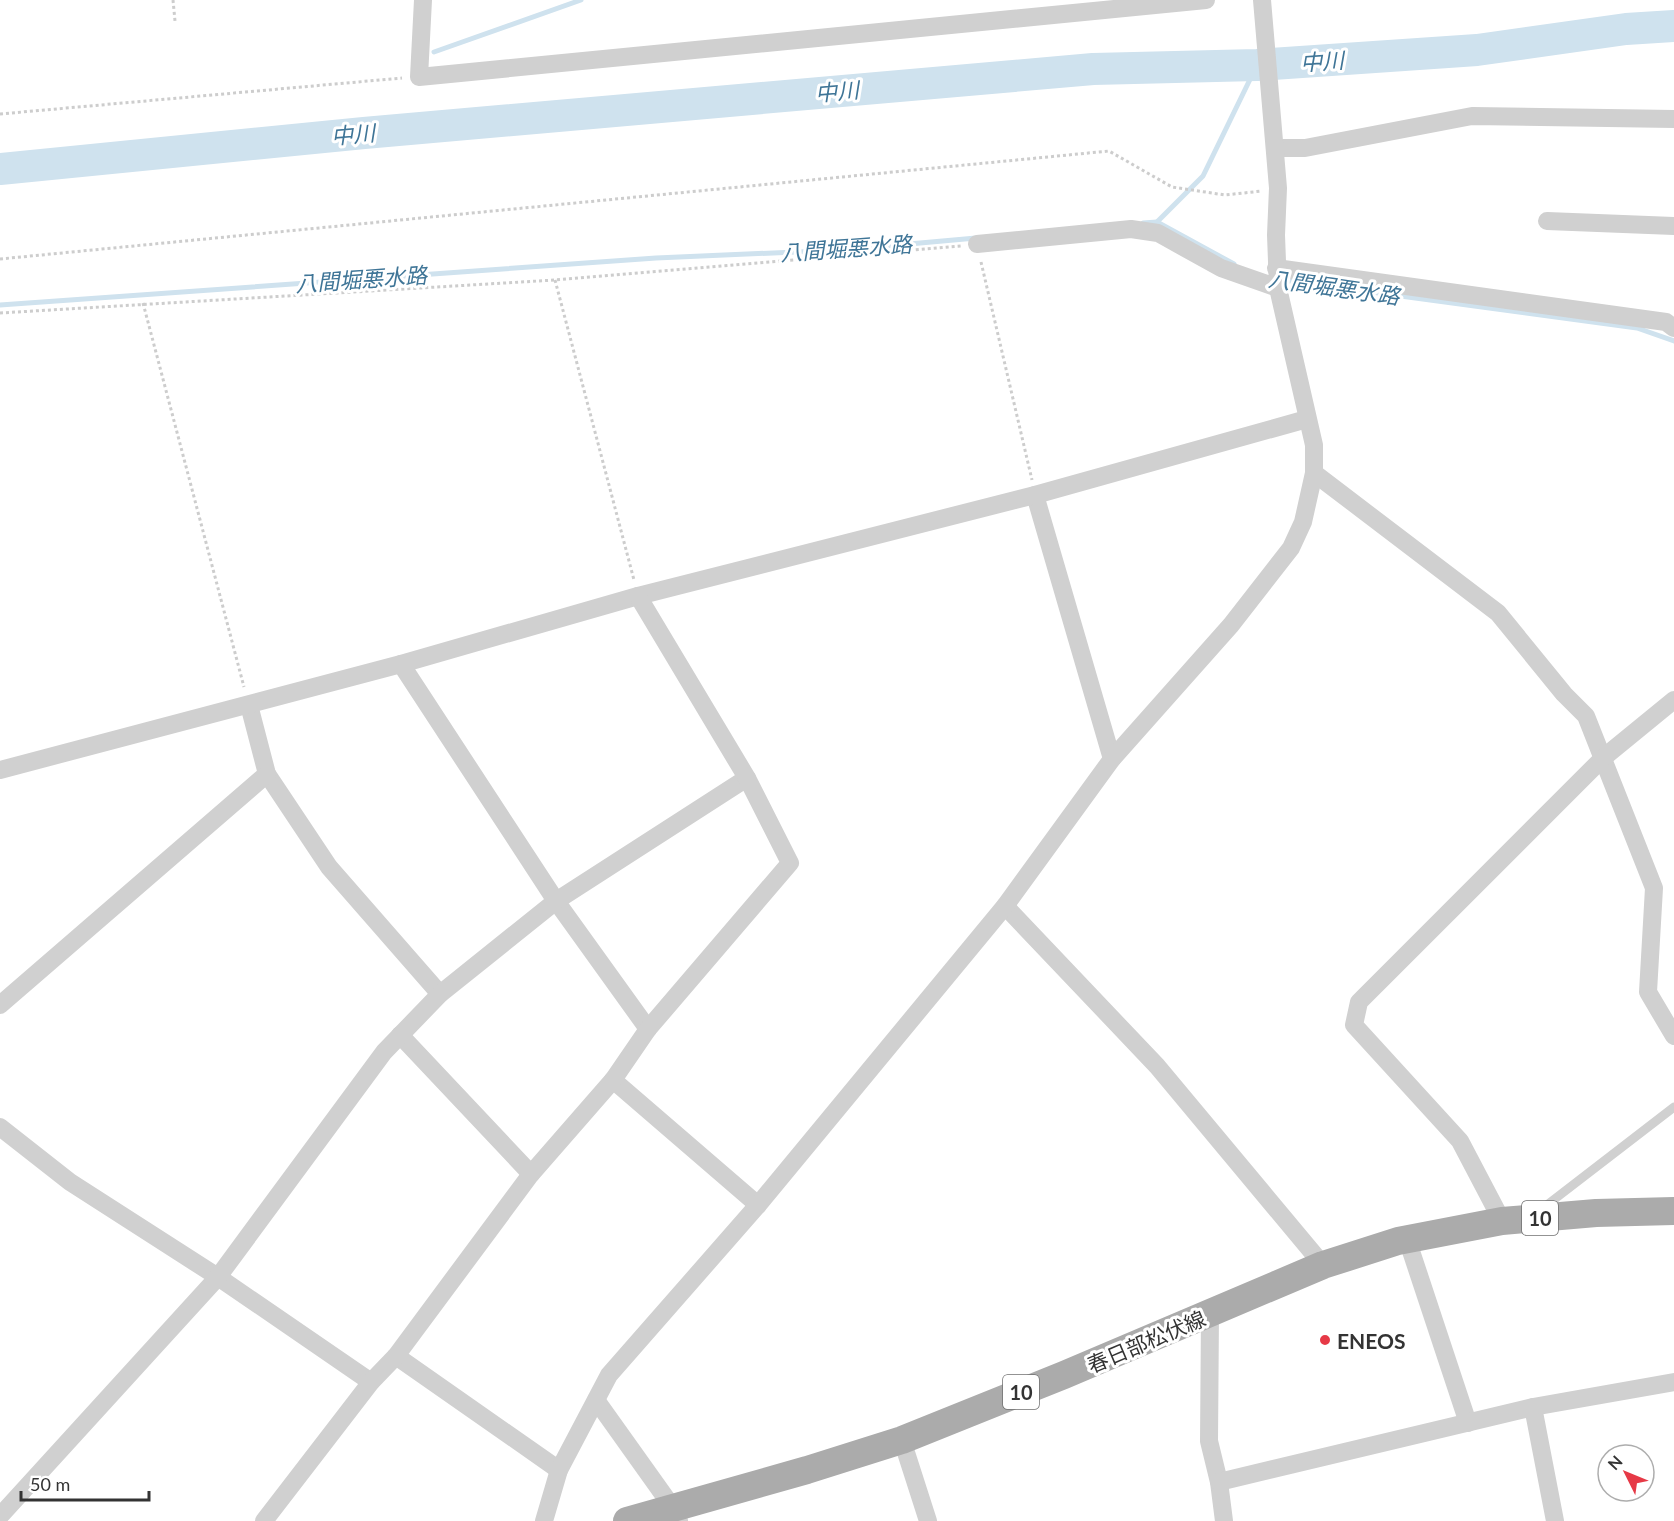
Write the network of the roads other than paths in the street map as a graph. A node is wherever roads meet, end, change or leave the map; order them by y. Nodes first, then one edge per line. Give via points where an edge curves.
1 (423, 0) edge
2 (1206, 0) edge
3 (1262, 0) edge
4 (1177, 2) edge
5 (1674, 119) edge
6 (1275, 148) junction
7 (1547, 221) dead end
8 (1674, 226) edge
9 (978, 244) road end
10 (1276, 268) junction
11 (1278, 288) junction
12 (1674, 327) edge
13 (1308, 419) junction
14 (1314, 473) junction
15 (1035, 495) junction
16 (638, 596) junction
17 (401, 664) junction
18 (1674, 700) edge
19 (249, 705) junction
20 (1603, 758) junction
21 (1112, 759) junction
22 (0, 770) edge
23 (267, 774) junction
24 (747, 778) junction
25 (556, 901) junction
26 (1005, 906) junction
27 (440, 994) junction
28 (0, 1005) edge
29 (648, 1029) junction
30 (400, 1035) junction
31 (1674, 1036) edge
32 (613, 1080) junction
33 (1674, 1107) edge
34 (0, 1126) edge
35 (531, 1174) junction
36 (758, 1205) junction
37 (1674, 1211) edge
38 (1515, 1220) junction
39 (1407, 1239) junction
40 (1323, 1265) junction
41 (218, 1277) junction
42 (1210, 1314) junction
43 (396, 1356) junction
44 (371, 1382) junction
45 (1674, 1382) edge
46 (596, 1400) junction
47 (1533, 1407) junction
48 (1467, 1423) junction
49 (902, 1440) junction
50 (559, 1470) junction
51 (1219, 1482) junction
52 (676, 1514) edge
53 (0, 1516) edge
54 (264, 1521) edge
55 (544, 1521) edge
56 (627, 1521) edge
57 (927, 1521) edge
58 (1224, 1521) edge
59 (1555, 1521) edge

1 - 4 street via 419,77
2 - 4 street
3 - 6 street
5 - 6 street via 1472,116 1305,148
6 - 10 street
7 - 8 street
9 - 11 street via 1131,229 1158,233 1221,268
10 - 11 street
10 - 12 street via 1666,322
11 - 13 street
13 - 14 street via 1314,445
13 - 15 street
14 - 20 street via 1498,613 1586,716
14 - 21 street via 1303,522 1291,548 1231,625
15 - 16 street
15 - 21 street
16 - 17 street
16 - 24 street
17 - 19 street
17 - 25 street
18 - 20 street
19 - 22 street
19 - 23 street
20 - 31 street via 1653,888 1648,992
20 - 38 street via 1359,1002 1354,1025 1460,1141
21 - 26 street
23 - 27 street via 329,867
23 - 28 street
24 - 25 street
24 - 29 street via 790,863
25 - 27 street
25 - 29 street
26 - 36 street
26 - 40 street via 1157,1066
27 - 30 street
29 - 32 street
30 - 35 street
30 - 41 street
32 - 35 street
32 - 36 street
33 - 38 lane
34 - 41 street via 70,1182
35 - 43 street
36 - 46 street via 609,1375
37 - 38 main road, 春日部松伏線 / 10
38 - 39 main road, 春日部松伏線 / 10
39 - 40 main road, 春日部松伏線 / 10
39 - 48 street
40 - 42 main road, 春日部松伏線 / 10
41 - 44 street
41 - 53 street
42 - 49 main road, 春日部松伏線 / 10
42 - 51 street via 1209,1442
43 - 44 street
43 - 50 street
44 - 54 street
45 - 47 street
46 - 50 street
46 - 52 street
47 - 48 street
47 - 59 street
48 - 51 street
49 - 52 main road, 春日部松伏線 / 10
49 - 57 street
50 - 55 street
51 - 58 street
52 - 56 main road, 春日部松伏線 / 10

